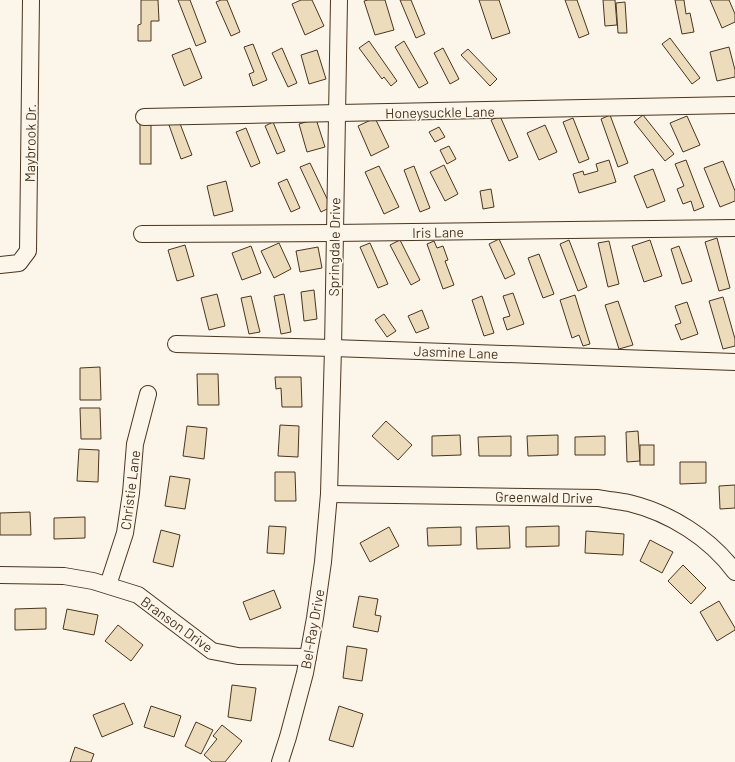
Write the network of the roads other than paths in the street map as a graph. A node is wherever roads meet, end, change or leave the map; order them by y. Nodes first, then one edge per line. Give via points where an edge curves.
1 (31, 0) edge
2 (339, 0) edge
3 (735, 105) edge
4 (337, 114) junction
5 (144, 117) dead end
6 (735, 228) edge
7 (142, 234) dead end
8 (334, 234) junction
9 (0, 265) edge
10 (176, 344) dead end
11 (333, 348) junction
12 (735, 362) edge
13 (148, 394) dead end
14 (329, 494) junction
15 (735, 572) edge
16 (0, 575) edge
17 (108, 585) junction
18 (308, 657) junction
19 (280, 762) edge

1 - 9 street, Maybrook Dr. via 28,251 19,263
2 - 4 street, Springdale Drive
3 - 4 street, Honeysuckle Lane
4 - 5 street, Honeysuckle Lane
4 - 8 street, Springdale Drive
6 - 8 street, Iris Lane
7 - 8 street, Iris Lane
8 - 11 street, Springdale Drive
10 - 11 street, Jasmine Lane
11 - 12 street, Jasmine Lane
11 - 14 street, Springdale Drive
13 - 17 street, Christie Lane via 135,444 125,533
14 - 15 street, Greenwald Drive via 598,498 629,503 671,519 700,537 721,555
14 - 18 street, Bel-Ray Drive via 323,562
16 - 17 street, Branson Drive via 64,576
17 - 18 street, Branson Drive via 138,595 212,651 238,656
18 - 19 street, Bel-Ray Drive

